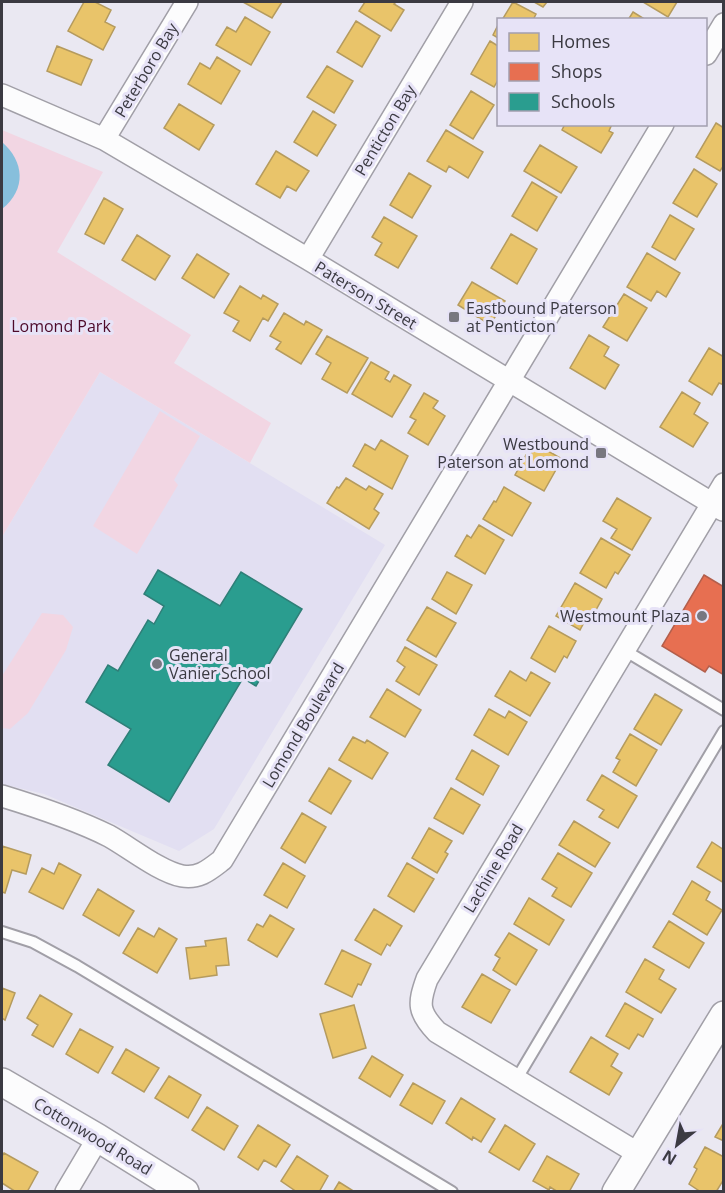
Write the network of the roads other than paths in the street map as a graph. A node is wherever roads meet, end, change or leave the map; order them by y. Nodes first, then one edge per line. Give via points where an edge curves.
1 (187, 2) edge
2 (462, 2) edge
3 (723, 24) edge
4 (707, 51) edge
5 (2, 95) edge
6 (662, 126) edge
7 (105, 139) junction
8 (308, 259) junction
9 (508, 382) junction
10 (723, 484) edge
11 (718, 507) edge
12 (624, 650) junction
13 (723, 710) edge
14 (723, 731) edge
15 (2, 796) edge
16 (2, 932) edge
17 (723, 1016) edge
18 (516, 1080) junction
19 (2, 1082) edge
20 (98, 1138) junction
21 (639, 1154) junction
22 (66, 1191) edge
23 (185, 1191) edge
24 (452, 1191) edge
25 (616, 1191) edge

1 - 7 street, Peterboro Bay
2 - 8 street, Penticton Bay
3 - 4 street
5 - 7 street, Paterson Street
6 - 9 street
7 - 8 street, Paterson Street
8 - 9 street, Paterson Street
9 - 11 street, Paterson Street
9 - 15 street, Lomond Boulevard via 222,860 202,875 181,876 109,836
10 - 11 street, Lachine Road
11 - 12 street, Lachine Road
12 - 13 lane
12 - 18 street, Lachine Road via 426,979 420,998 425,1019 437,1032
14 - 18 lane
16 - 24 lane via 33,942 76,966
17 - 21 street
18 - 21 street, Lachine Road
19 - 20 street, Cottonwood Road
20 - 22 street
20 - 23 street, Cottonwood Road
21 - 25 street

